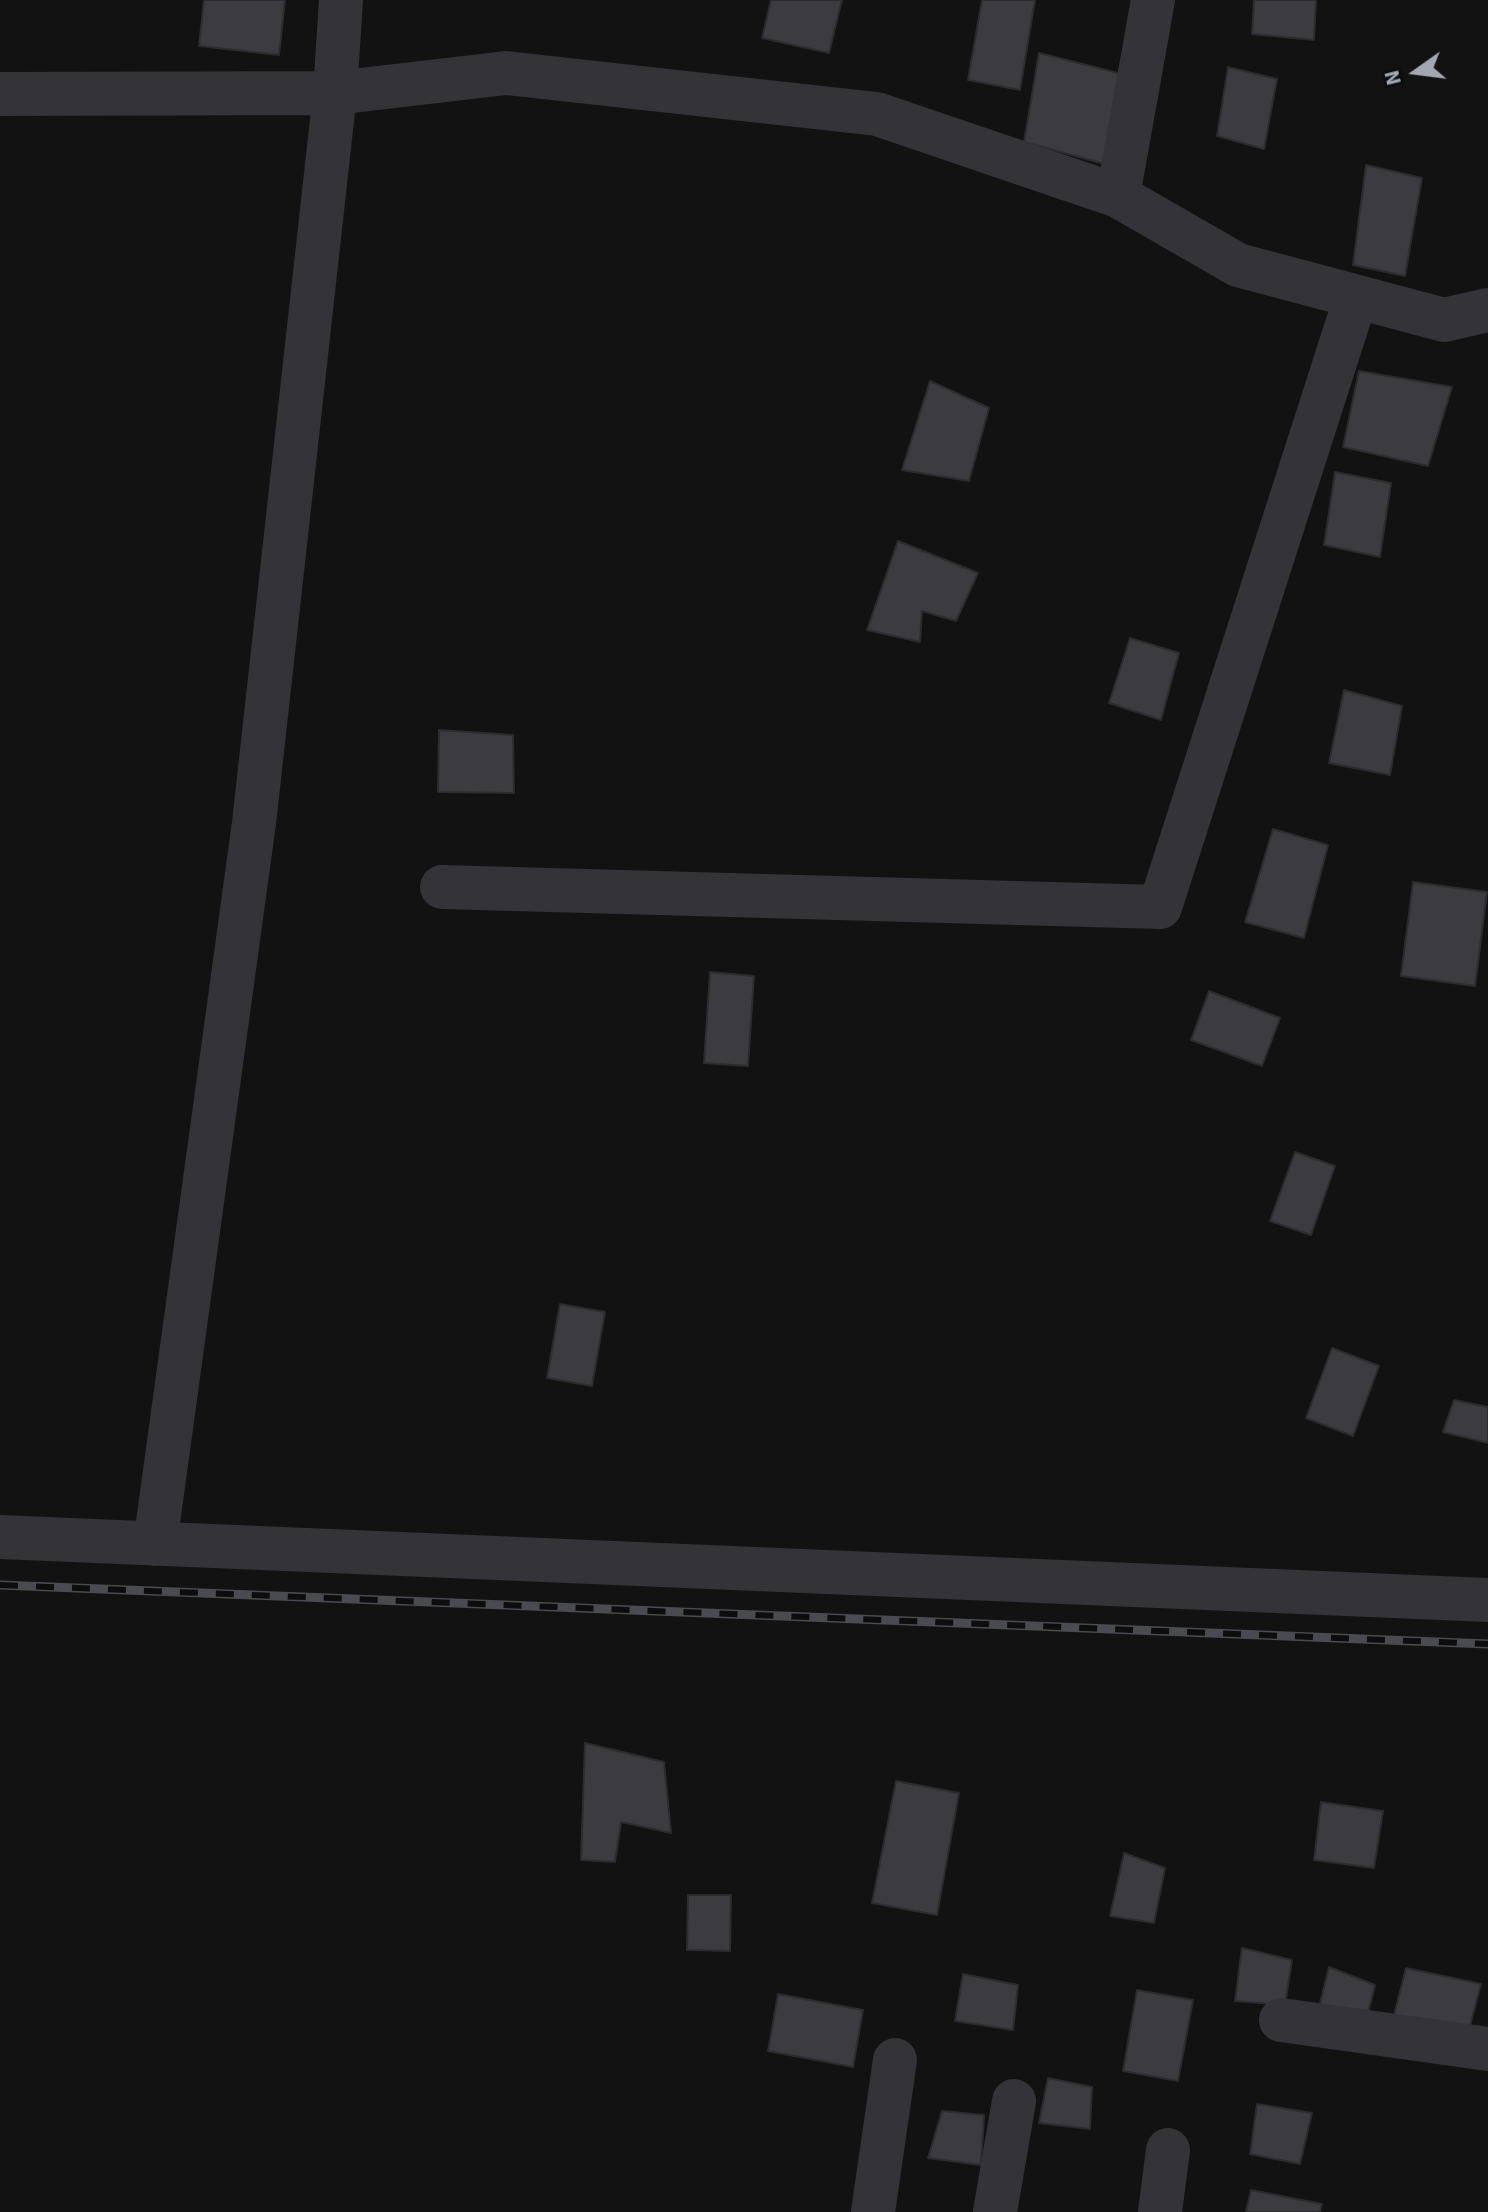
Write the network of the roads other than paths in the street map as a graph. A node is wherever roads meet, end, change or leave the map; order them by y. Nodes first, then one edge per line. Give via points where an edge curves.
1 (341, 0) edge
2 (1153, 0) edge
3 (335, 93) junction
4 (0, 94) edge
5 (1118, 196) junction
6 (1356, 297) junction
7 (1488, 310) edge
8 (442, 887) dead end
9 (0, 1537) edge
10 (155, 1544) junction
11 (1488, 1600) edge
12 (1281, 2020) dead end
13 (1488, 2049) edge
14 (895, 2060) dead end
15 (1014, 2101) dead end
16 (1168, 2150) dead end
17 (873, 2212) edge
18 (995, 2212) edge
19 (1160, 2212) edge

1 - 3 street
2 - 5 street
3 - 4 street
3 - 5 street via 506,73 877,114
3 - 10 street via 254,823
5 - 6 street via 1238,265
6 - 7 street via 1444,320
6 - 8 street via 1160,907
9 - 10 street
10 - 11 street
12 - 13 street
14 - 17 street
15 - 18 street
16 - 19 street

